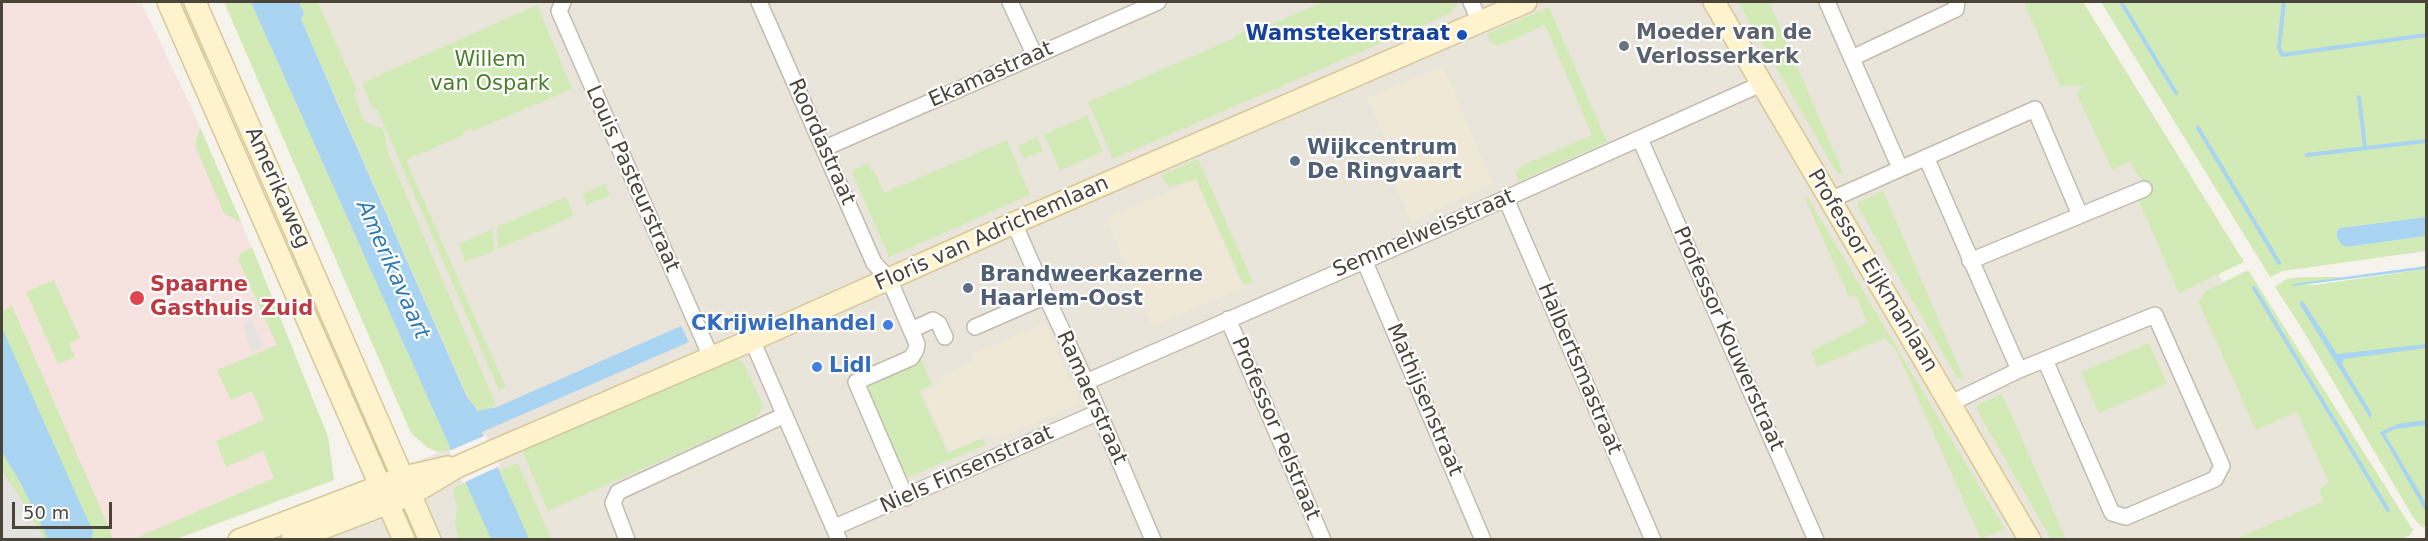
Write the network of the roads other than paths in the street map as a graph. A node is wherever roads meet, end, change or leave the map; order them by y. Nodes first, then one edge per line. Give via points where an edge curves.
1 (168, 2) edge
2 (195, 2) edge
3 (563, 2) edge
4 (759, 2) edge
5 (1010, 2) edge
6 (1158, 2) edge
7 (1471, 2) edge
8 (1526, 2) edge
9 (1714, 2) edge
10 (1827, 2) edge
11 (1957, 2) edge
12 (1480, 22) junction
13 (1035, 56) junction
14 (1852, 58) junction
15 (1761, 84) junction
16 (1640, 139) junction
17 (825, 148) junction
18 (1926, 157) junction
19 (1900, 168) junction
20 (2144, 189) dead end
21 (1506, 199) junction
22 (1830, 200) junction
23 (2080, 215) junction
24 (1014, 223) junction
25 (1364, 260) junction
26 (1970, 261) junction
27 (889, 279) junction
28 (1046, 296) junction
29 (1228, 320) junction
30 (975, 327) dead end
31 (911, 330) junction
32 (945, 337) dead end
33 (752, 340) junction
34 (711, 357) junction
35 (2045, 360) junction
36 (2019, 370) junction
37 (1086, 382) junction
38 (1951, 403) junction
39 (1099, 412) junction
40 (785, 415) junction
41 (408, 486) junction
42 (384, 495) junction
43 (906, 498) junction
44 (837, 534) edge
45 (1147, 538) edge
46 (2027, 538) edge
47 (239, 540) edge
48 (292, 540) edge
49 (404, 540) edge
50 (430, 540) edge
51 (627, 540) edge
52 (1323, 540) edge
53 (1483, 540) edge
54 (1653, 540) edge
55 (1816, 540) edge

1 - 42 street, Amerikaweg
2 - 41 street, Amerikaweg
3 - 34 street, Louis Pasteurstraat via 558,11
4 - 17 street, Roordastraat
5 - 13 street
6 - 13 street, Ekamastraat
7 - 12 street
8 - 12 street, Floris van Adrichemlaan
9 - 15 street, Professor Eijkmanlaan
10 - 14 street
11 - 14 street via 1956,9
12 - 24 street, Floris van Adrichemlaan
13 - 17 street, Ekamastraat
14 - 19 street
15 - 16 street, Semmelweisstraat
15 - 22 street, Professor Eijkmanlaan
16 - 21 street, Semmelweisstraat
16 - 55 street, Professor Kouwerstraat
17 - 27 street, Roordastraat via 873,263
18 - 19 street
18 - 23 street via 2035,109
18 - 26 street
19 - 22 street
20 - 23 street
21 - 25 street, Semmelweisstraat
21 - 54 street, Halbertsmastraat
22 - 38 street, Professor Eijkmanlaan
23 - 26 street
24 - 27 street, Floris van Adrichemlaan
24 - 28 street, Ramaerstraat
25 - 29 street, Semmelweisstraat
25 - 53 street, Mathijsenstraat
26 - 36 street
27 - 31 street, Roordastraat
27 - 33 street, Floris van Adrichemlaan
28 - 30 street
28 - 37 street, Ramaerstraat
29 - 37 street, Semmelweisstraat
29 - 52 street, Professor Pelstraat
31 - 32 street via 933,320
31 - 43 street via 917,344 911,358 856,382
33 - 34 street, Floris van Adrichemlaan
33 - 40 street
34 - 41 street, Floris van Adrichemlaan via 457,466 444,467
35 - 35 street via 2155,315 2222,466 2215,479 2126,517 2112,513
35 - 36 street
36 - 38 street
37 - 39 street, Ramaerstraat
38 - 46 street, Professor Eijkmanlaan
39 - 43 street, Niels Finsenstraat
39 - 45 street, Ramaerstraat
40 - 44 street
40 - 51 street via 618,492 613,503
41 - 42 street, Floris van Adrichemlaan
41 - 50 street, Amerikaweg
42 - 47 street
42 - 48 street
42 - 49 street, Amerikaweg
43 - 44 street, Niels Finsenstraat

